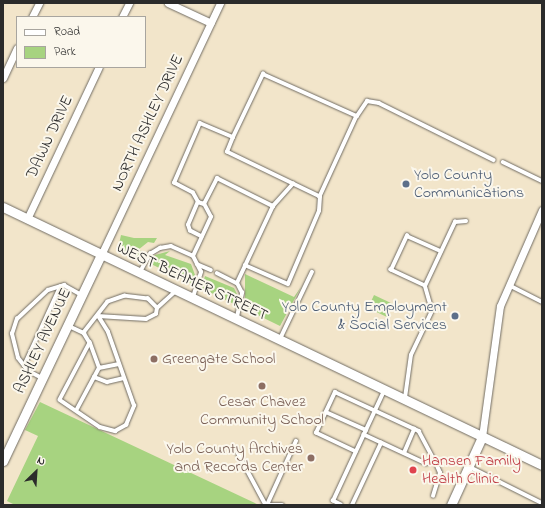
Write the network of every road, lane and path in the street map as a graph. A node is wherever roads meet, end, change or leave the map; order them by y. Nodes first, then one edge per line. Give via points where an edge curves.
1 (39, 3) edge
2 (129, 3) edge
3 (168, 3) edge
4 (220, 3) edge
5 (32, 16) edge
6 (122, 16) edge
7 (211, 23) junction
8 (16, 50) edge
9 (99, 68) edge
10 (3, 78) edge
11 (357, 116) junction
12 (233, 137) junction
13 (494, 160) dead end
14 (503, 162) dead end
15 (542, 181) edge
16 (293, 184) junction
17 (320, 197) junction
18 (198, 202) junction
19 (204, 204) junction
20 (273, 206) junction
21 (3, 207) edge
22 (542, 210) edge
23 (27, 219) junction
24 (466, 221) dead end
25 (202, 237) junction
26 (441, 251) junction
27 (101, 255) junction
28 (193, 256) junction
29 (197, 264) junction
30 (245, 265) junction
31 (211, 270) dead end
32 (312, 272) dead end
33 (139, 273) junction
34 (217, 273) dead end
35 (237, 283) junction
36 (507, 284) junction
37 (425, 286) junction
38 (60, 287) junction
39 (177, 291) junction
40 (82, 295) junction
41 (192, 298) junction
42 (542, 302) edge
43 (158, 308) junction
44 (98, 316) junction
45 (237, 319) junction
46 (67, 325) junction
47 (84, 333) junction
48 (279, 340) junction
49 (90, 343) junction
50 (119, 364) junction
51 (24, 366) junction
52 (99, 368) junction
53 (94, 377) junction
54 (124, 378) junction
55 (42, 379) junction
56 (385, 390) junction
57 (405, 399) junction
58 (77, 409) junction
59 (375, 410) junction
60 (326, 412) junction
61 (414, 429) junction
62 (366, 430) junction
63 (364, 435) junction
64 (482, 436) junction
65 (296, 441) dead end
66 (381, 443) junction
67 (236, 449) dead end
68 (356, 452) junction
69 (404, 453) junction
70 (3, 461) edge
71 (435, 461) junction
72 (542, 465) edge
73 (470, 467) junction
74 (433, 496) dead end
75 (332, 503) edge
76 (542, 503) edge
77 (267, 505) edge
78 (282, 505) edge
79 (341, 505) edge
80 (352, 505) edge
81 (452, 505) edge

1 - 5 street
2 - 6 street
3 - 7 street
4 - 7 street, NORTH ASHLEY DRIVE
7 - 27 street, NORTH ASHLEY DRIVE
8 - 10 street
9 - 23 street, DAWN DRIVE
11 - 12 lane via 263,74
11 - 13 lane via 367,101 379,102
11 - 17 lane
12 - 16 lane via 227,152
12 - 18 lane via 200,123 174,183 193,193
14 - 15 lane
16 - 17 lane
16 - 20 lane
17 - 30 lane via 319,211 288,284
18 - 19 lane
18 - 25 lane via 188,225 190,231
19 - 20 lane via 217,178
19 - 25 lane via 211,217
20 - 30 lane
21 - 23 street, WEST BEAMER STREET
22 - 36 street
23 - 27 street, WEST BEAMER STREET
24 - 26 lane via 455,222
25 - 28 lane
26 - 37 lane
26 - 37 lane via 407,236 391,270
27 - 33 street, WEST BEAMER STREET
27 - 40 street, ASHLEY AVENUE
28 - 29 lane
28 - 33 lane via 171,246 160,248 150,254
29 - 31 lane
29 - 41 lane via 201,272
30 - 35 lane
32 - 48 lane
33 - 39 street, WEST BEAMER STREET
34 - 35 lane
35 - 45 lane via 242,293
36 - 42 lane
36 - 64 street via 498,322
37 - 57 lane via 432,311 411,356
38 - 40 lane via 64,285
38 - 51 lane
38 - 51 lane via 48,290 17,319 12,334
39 - 41 street, WEST BEAMER STREET
39 - 43 lane
40 - 46 street, ASHLEY AVENUE
41 - 45 street, WEST BEAMER STREET
43 - 44 lane via 156,314 146,319
43 - 44 lane via 148,299 125,296 108,302
44 - 47 lane
44 - 50 lane via 108,332
45 - 48 street, WEST BEAMER STREET
46 - 47 lane
46 - 55 street, ASHLEY AVENUE
47 - 49 lane
48 - 56 street, WEST BEAMER STREET
49 - 52 lane
49 - 58 lane via 60,400
50 - 52 lane
50 - 54 lane
51 - 55 lane
52 - 53 lane
53 - 54 lane via 107,382
53 - 58 lane
54 - 58 lane via 134,406 126,425 115,431 100,427 84,418
55 - 70 street, ASHLEY AVENUE
56 - 57 street, WEST BEAMER STREET
56 - 59 lane
57 - 64 street, WEST BEAMER STREET
59 - 60 lane via 335,392
59 - 61 lane
59 - 62 lane
60 - 62 lane
60 - 68 lane via 316,433
61 - 69 lane
61 - 71 lane
62 - 63 lane
63 - 66 lane
63 - 68 lane
64 - 72 street, WEST BEAMER STREET
64 - 73 street
65 - 77 lane
66 - 69 lane
66 - 80 lane
67 - 77 lane
68 - 75 lane
69 - 71 lane via 426,464
71 - 74 lane via 440,473
73 - 76 lane
73 - 81 street
75 - 79 lane
77 - 78 lane

